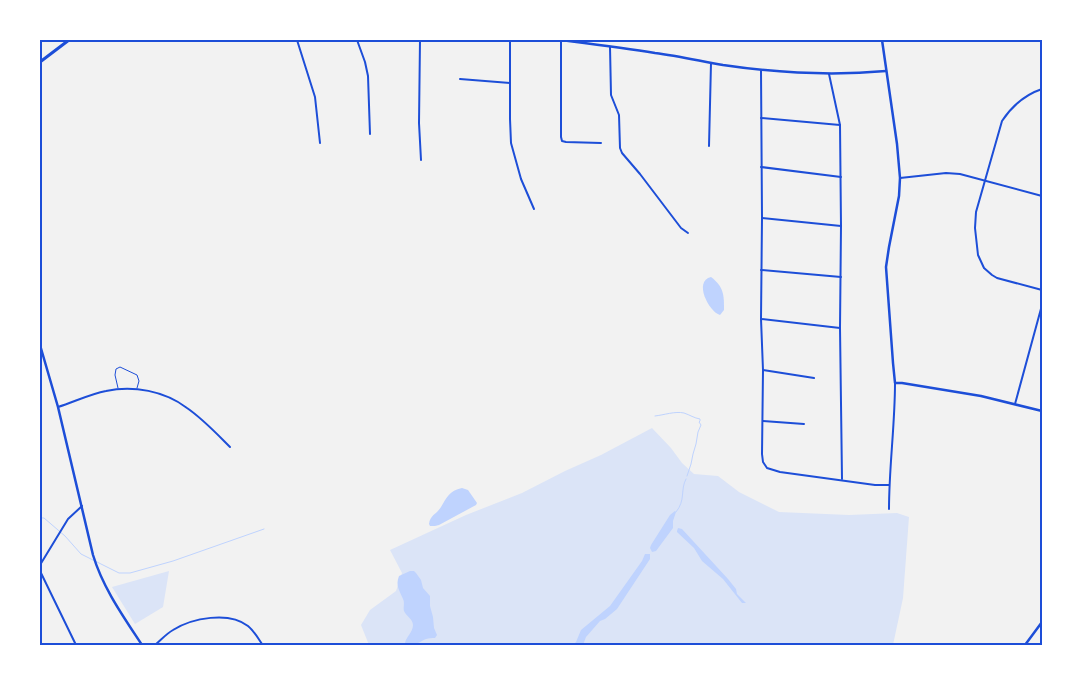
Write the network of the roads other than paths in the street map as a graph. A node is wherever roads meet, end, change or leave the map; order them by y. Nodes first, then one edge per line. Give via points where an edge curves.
1 (68, 40) edge
2 (297, 40) edge
3 (357, 40) edge
4 (420, 40) edge
5 (510, 40) edge
6 (561, 40) edge
7 (882, 40) edge
8 (610, 47) junction
9 (40, 62) edge
10 (711, 63) junction
11 (761, 69) junction
12 (886, 71) junction
13 (829, 74) junction
14 (460, 79) dead end
15 (510, 84) junction
16 (1042, 89) edge
17 (761, 118) junction
18 (840, 125) junction
19 (370, 134) dead end
20 (320, 143) dead end
21 (601, 143) dead end
22 (709, 146) dead end
23 (421, 160) dead end
24 (761, 167) junction
25 (841, 177) junction
26 (900, 178) junction
27 (986, 180) junction
28 (1042, 196) edge
29 (534, 209) dead end
30 (762, 218) junction
31 (841, 226) junction
32 (688, 232) dead end
33 (762, 270) junction
34 (841, 277) junction
35 (1042, 290) edge
36 (1042, 305) edge
37 (761, 319) junction
38 (840, 328) junction
39 (40, 345) edge
40 (763, 370) junction
41 (814, 378) dead end
42 (895, 383) junction
43 (118, 389) junction
44 (137, 389) junction
45 (1014, 404) junction
46 (58, 407) junction
47 (1042, 411) edge
48 (763, 421) junction
49 (804, 424) dead end
50 (230, 447) dead end
51 (842, 479) junction
52 (889, 485) junction
53 (82, 506) junction
54 (888, 509) dead end
55 (40, 566) edge
56 (40, 571) edge
57 (1042, 622) edge
58 (262, 644) edge
59 (76, 645) edge
60 (142, 645) edge
61 (155, 645) edge
62 (1025, 645) edge

1 - 9 main road
2 - 20 street via 315,96
3 - 19 street via 368,76
4 - 23 street
5 - 15 street
6 - 8 street
6 - 21 street via 560,137 566,142
7 - 12 street
8 - 10 street
8 - 32 street via 611,95 619,115 622,153 681,228
10 - 11 street
10 - 22 street
11 - 13 street
11 - 17 street
12 - 13 street
12 - 26 street
13 - 18 street
14 - 15 street
15 - 29 street via 511,143
16 - 27 street via 1019,102 1002,121
17 - 18 street
17 - 24 street
18 - 25 street
24 - 25 street
24 - 30 street
25 - 31 street
26 - 27 street via 953,173
26 - 42 street via 886,267
27 - 28 street
27 - 35 street via 975,220 981,262 997,278
30 - 31 street
30 - 33 street
31 - 34 street
33 - 34 street
33 - 37 street
34 - 38 street
36 - 45 street
37 - 38 street
37 - 40 street
38 - 51 street
39 - 46 street
40 - 41 street
40 - 48 street
42 - 45 street
42 - 52 street
43 - 44 street
43 - 44 lane via 116,369 120,367 137,376
43 - 46 street
44 - 50 street via 161,394 181,403
45 - 47 street
46 - 53 street
48 - 49 street
48 - 51 street via 762,454 767,468
51 - 52 street
52 - 54 street
53 - 55 street via 64,524
53 - 60 street via 98,570
56 - 59 street
57 - 62 street
58 - 61 street via 248,626 218,617 184,624

